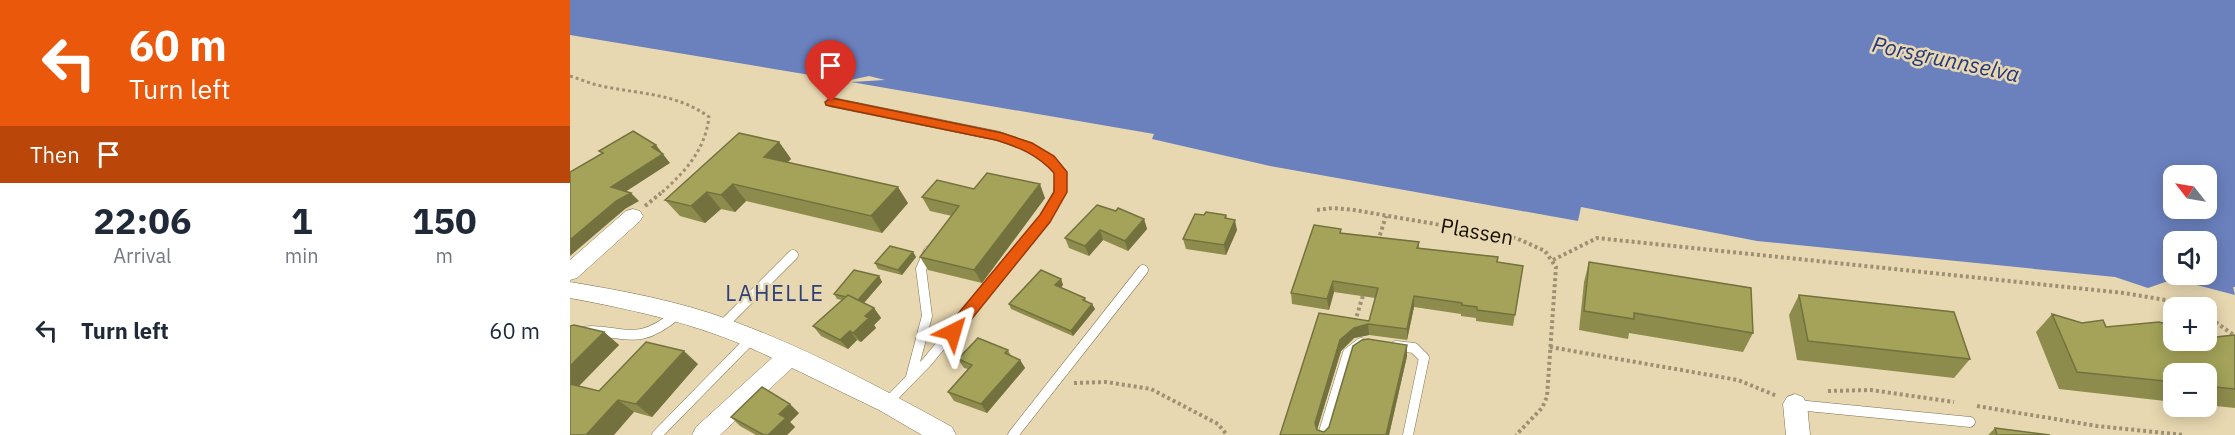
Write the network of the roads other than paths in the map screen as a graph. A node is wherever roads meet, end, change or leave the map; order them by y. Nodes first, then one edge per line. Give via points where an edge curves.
1 (831, 102) dead end
2 (633, 216) road end
3 (936, 241) edge
4 (793, 255) dead end
5 (1143, 270) dead end
6 (570, 272) edge
7 (570, 290) edge
8 (678, 313) junction
9 (722, 326) junction
10 (570, 334) edge
11 (752, 338) junction
12 (1363, 343) edge
13 (1379, 343) edge
14 (789, 357) junction
15 (911, 378) junction
16 (887, 403) junction
17 (1795, 404) joint
18 (1970, 422) dead end
19 (657, 435) edge
20 (704, 435) edge
21 (944, 435) edge
22 (1013, 435) edge
23 (1323, 435) edge
24 (1408, 435) edge
25 (1798, 435) edge

1 - 15 lane via 998,136 1027,146 1050,160 1060,172 1060,192 1045,218 992,286
2 - 6 street
3 - 15 lane via 921,269 927,316
4 - 9 lane
5 - 22 lane
7 - 8 street
8 - 9 street
8 - 10 lane via 649,333 626,335 582,329
9 - 11 street
11 - 14 street
11 - 19 lane
12 - 23 lane via 1348,353
13 - 24 lane via 1414,348 1424,358
14 - 16 street
14 - 20 street
15 - 16 lane
16 - 21 street
17 - 18 lane
17 - 25 street

